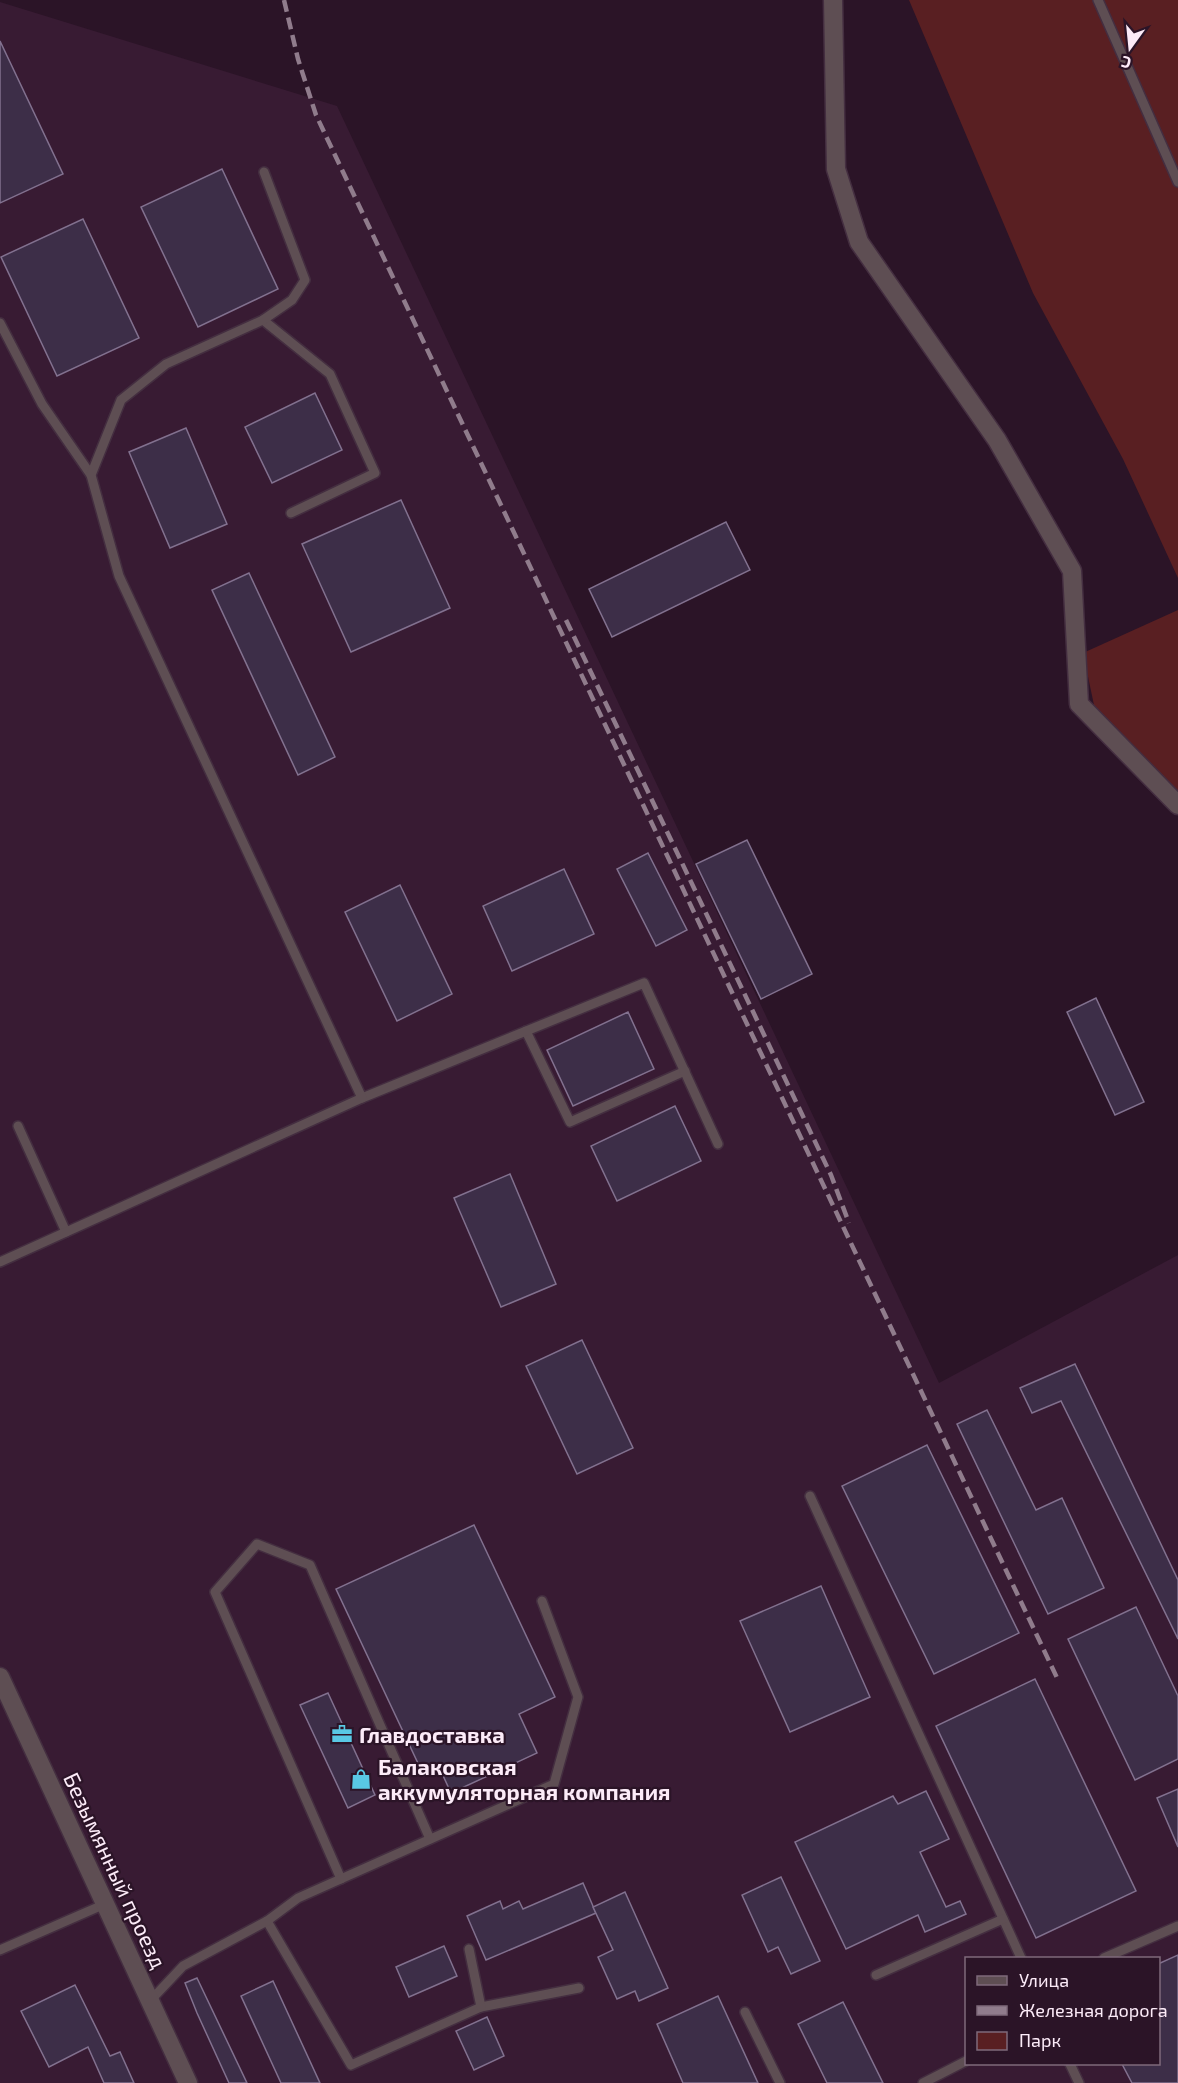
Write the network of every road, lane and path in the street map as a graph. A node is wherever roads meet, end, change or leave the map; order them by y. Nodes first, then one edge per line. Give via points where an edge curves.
1 (833, 0) edge
2 (1098, 0) edge
3 (264, 172) dead end
4 (1178, 182) edge
5 (263, 320) junction
6 (0, 323) edge
7 (91, 475) junction
8 (291, 513) dead end
9 (1178, 806) edge
10 (526, 1031) junction
11 (685, 1071) junction
12 (362, 1098) junction
13 (18, 1126) dead end
14 (718, 1144) dead end
15 (66, 1232) junction
16 (0, 1262) edge
17 (810, 1496) dead end
18 (542, 1601) dead end
19 (0, 1677) edge
20 (430, 1839) junction
21 (341, 1879) junction
22 (105, 1904) junction
23 (1003, 1919) junction
24 (267, 1921) junction
25 (1178, 1926) edge
26 (469, 1949) dead end
27 (0, 1950) edge
28 (1020, 1957) edge
29 (1108, 1957) edge
30 (876, 1975) dead end
31 (579, 1988) dead end
32 (150, 2001) junction
33 (482, 2007) junction
34 (745, 2012) dead end
35 (965, 2062) edge
36 (1070, 2065) edge
37 (188, 2083) edge
38 (780, 2083) edge
39 (923, 2083) edge
40 (1079, 2083) edge

1 - 9 street via 836,169 859,242 997,440 1072,570 1079,704
2 - 4 lane
3 - 5 lane via 305,280 292,300
5 - 7 lane via 166,364 121,400
5 - 8 lane via 330,374 375,473
6 - 7 lane via 42,404
7 - 12 lane via 119,576
10 - 11 lane via 644,983
10 - 11 lane via 570,1122
10 - 12 lane
11 - 14 lane
12 - 15 lane
13 - 15 lane
15 - 16 lane
17 - 23 lane
18 - 20 lane via 578,1697 554,1784
19 - 22 street, Безымянный проезд
20 - 21 lane
20 - 21 lane via 310,1565 257,1544 215,1592
21 - 24 lane via 298,1898
22 - 27 lane
22 - 32 street, Безымянный проезд
23 - 28 lane
23 - 30 lane
24 - 32 lane via 183,1966
24 - 33 lane via 351,2065
25 - 29 lane
26 - 33 lane
31 - 33 lane
32 - 37 street, Безымянный проезд
34 - 38 lane
35 - 39 lane
36 - 40 lane

